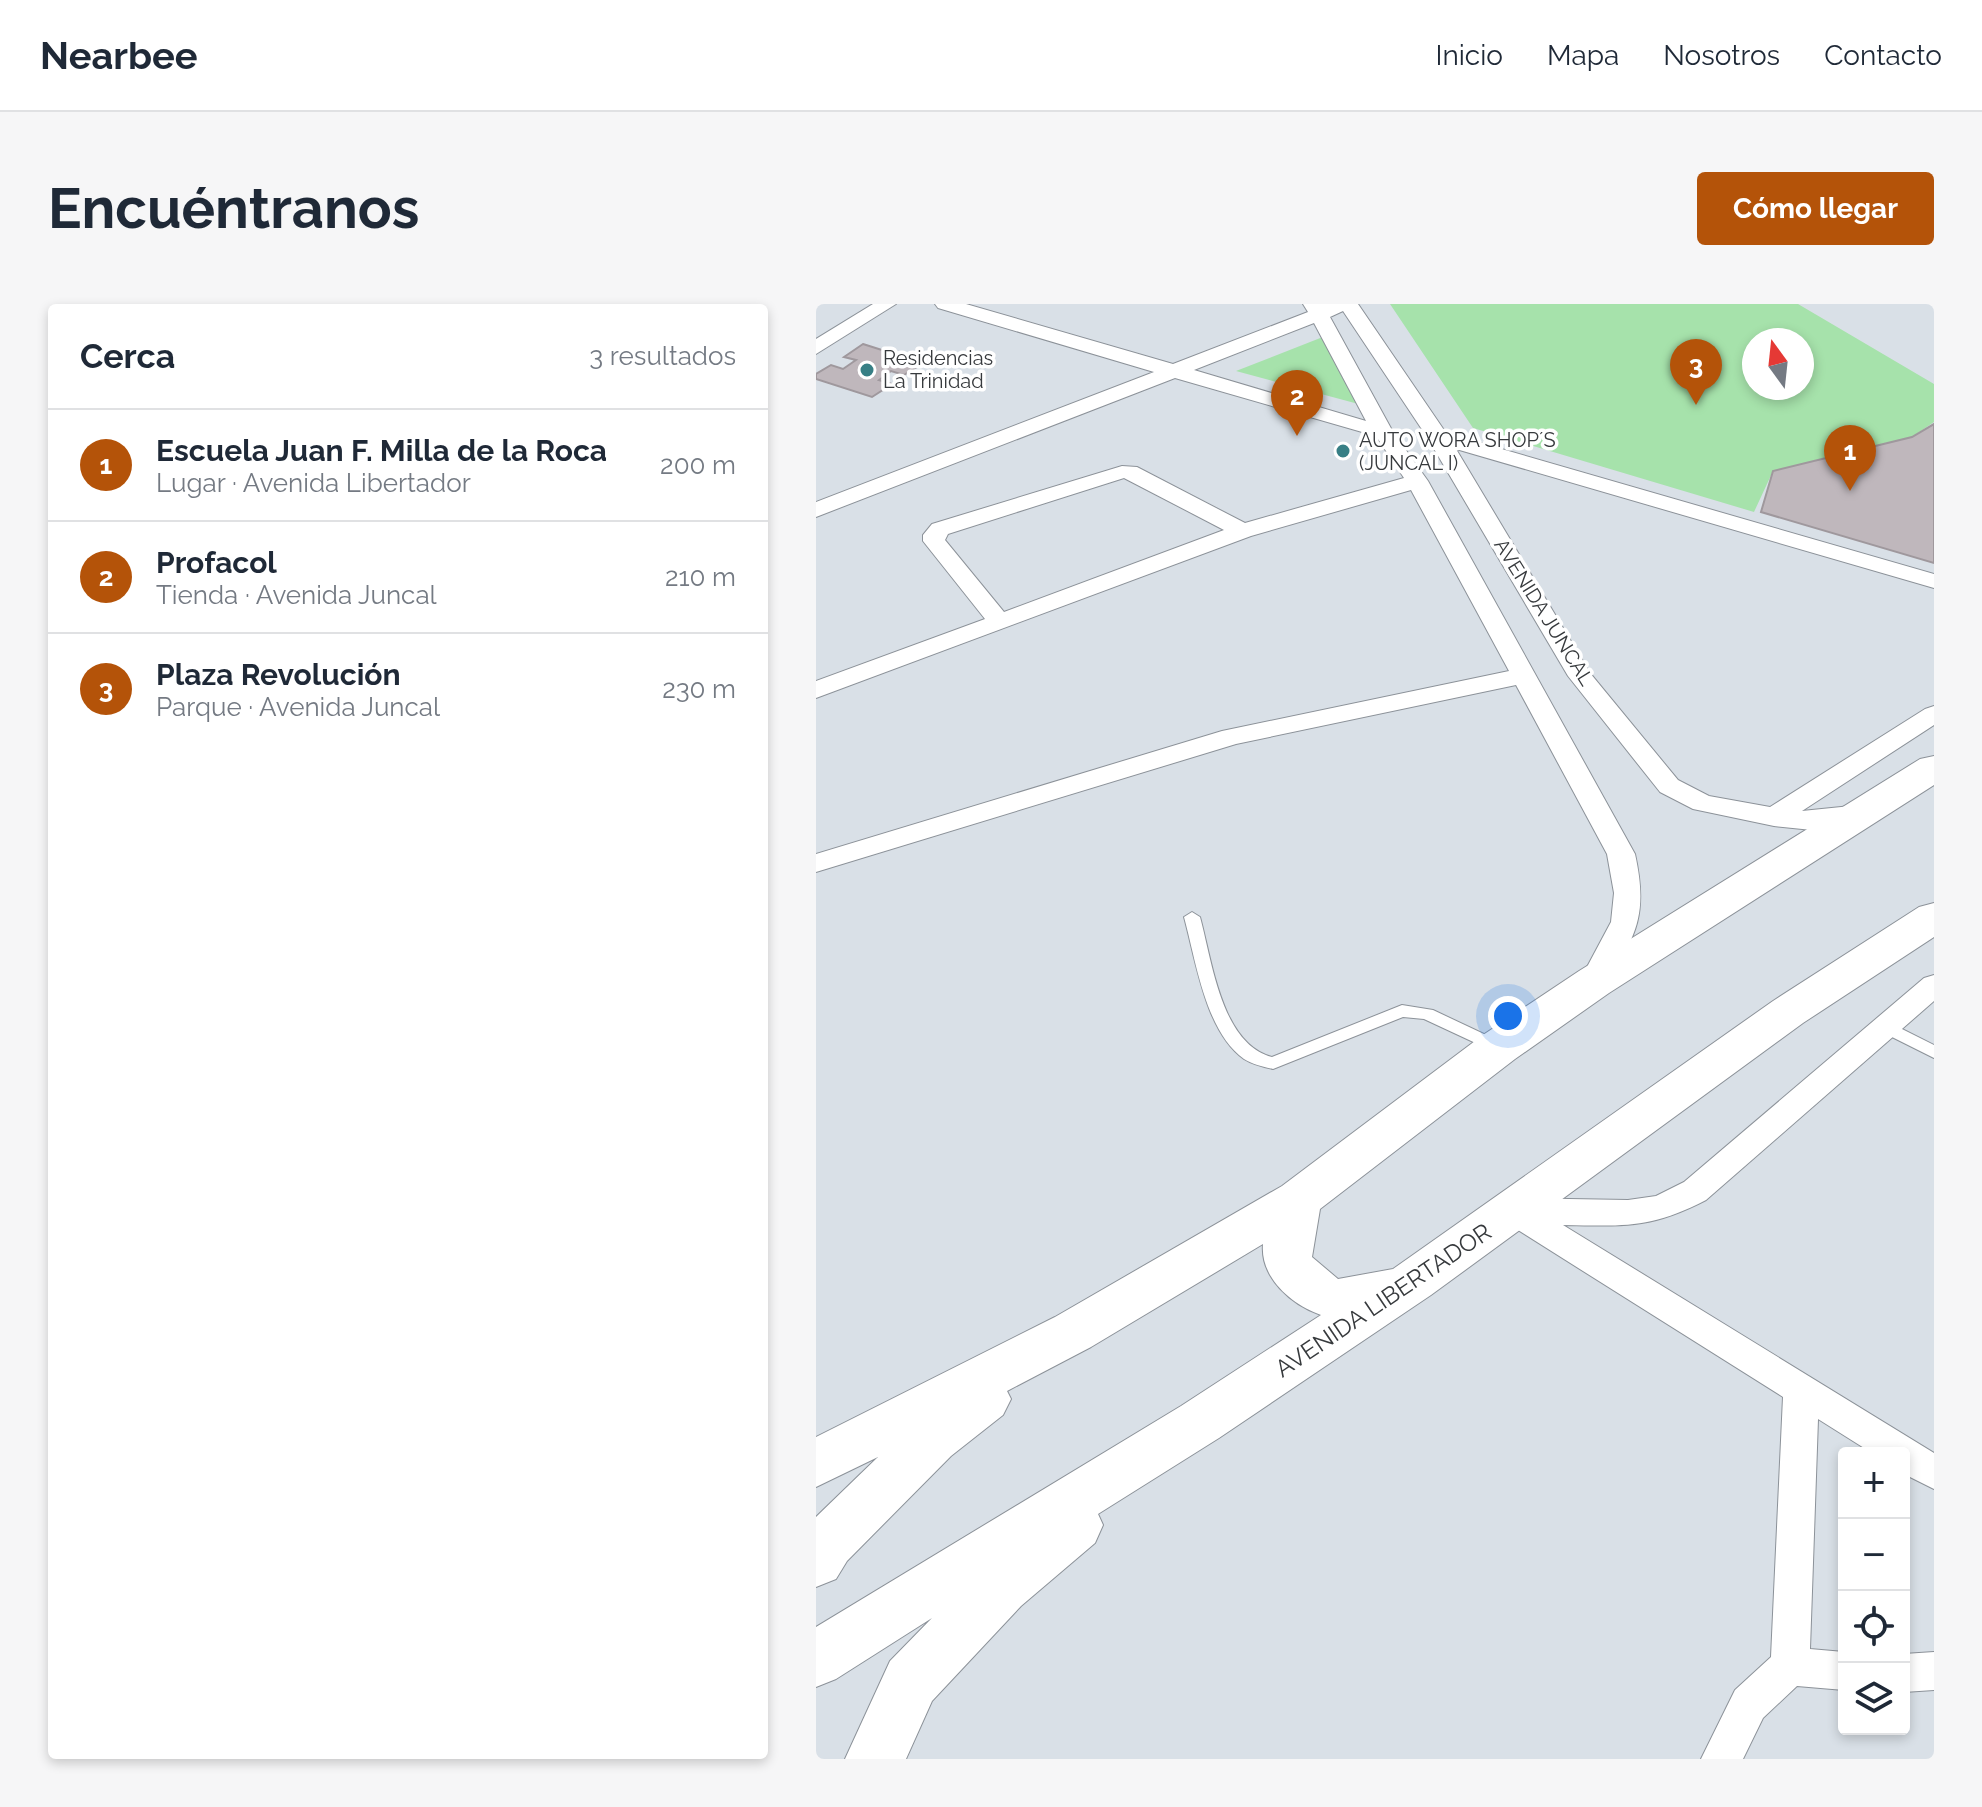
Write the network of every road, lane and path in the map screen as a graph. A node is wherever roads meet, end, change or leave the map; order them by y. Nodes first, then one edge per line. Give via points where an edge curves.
1 (886, 304) edge
2 (945, 304) edge
3 (1348, 304) edge
4 (1317, 309) edge
5 (816, 348) edge
6 (1176, 369) junction
7 (1383, 432) junction
8 (1438, 437) junction
9 (1417, 481) junction
10 (816, 510) edge
11 (1243, 531) junction
12 (1934, 581) edge
13 (999, 621) junction
14 (1523, 676) junction
15 (816, 690) edge
16 (1934, 714) edge
17 (1934, 768) edge
18 (1861, 814) junction
19 (1774, 817) junction
20 (816, 863) edge
21 (1192, 917) dead end
22 (1934, 917) edge
23 (1594, 982) junction
24 (1934, 985) edge
25 (1884, 1026) junction
26 (1499, 1047) junction
27 (1934, 1052) edge
28 (1299, 1199) junction
29 (1514, 1211) junction
30 (1414, 1281) junction
31 (1073, 1332) junction
32 (1801, 1388) junction
33 (1200, 1422) junction
34 (1892, 1447) edge
35 (1910, 1458) edge
36 (816, 1463) edge
37 (1934, 1473) edge
38 (816, 1561) edge
39 (816, 1659) edge
40 (1790, 1666) junction
41 (1838, 1670) edge
42 (1934, 1671) edge
43 (1910, 1673) edge
44 (875, 1759) edge
45 (1721, 1759) edge

1 - 5 street
2 - 6 street
3 - 4 street
3 - 8 street, AVENIDA JUNCAL
4 - 6 street
4 - 7 street, AVENIDA JUNCAL
6 - 7 street
6 - 10 street
7 - 9 street, AVENIDA JUNCAL
8 - 12 street
8 - 19 street, AVENIDA JUNCAL via 1580,676 1669,786 1702,803
9 - 11 street
9 - 14 street, AVENIDA JUNCAL
11 - 13 street
11 - 13 street via 1129,472 940,529 934,541
13 - 15 street
14 - 20 street via 1231,737
14 - 23 street, AVENIDA JUNCAL via 1621,854 1628,883 1628,920
16 - 19 street
17 - 18 highway
18 - 19 street, AVENIDA JUNCAL via 1812,821
18 - 23 highway
21 - 26 lane via 1224,1025 1248,1054 1273,1063 1402,1011 1427,1014
22 - 29 highway, AVENIDA LIBERTADOR via 1788,1012
23 - 26 highway
24 - 25 street
25 - 27 lane
25 - 29 street via 1695,1191 1662,1208 1628,1213
26 - 28 highway
28 - 30 highway via 1289,1263 1320,1296 1347,1300
28 - 31 highway
29 - 30 highway, AVENIDA LIBERTADOR
29 - 32 street
30 - 33 highway, AVENIDA LIBERTADOR
31 - 36 highway
31 - 38 highway via 932,1440 827,1543
32 - 34 street
32 - 40 street
33 - 39 highway, AVENIDA LIBERTADOR
33 - 44 highway via 1001,1587 911,1681
35 - 37 street
40 - 41 street
40 - 45 street via 1749,1704
42 - 43 street

